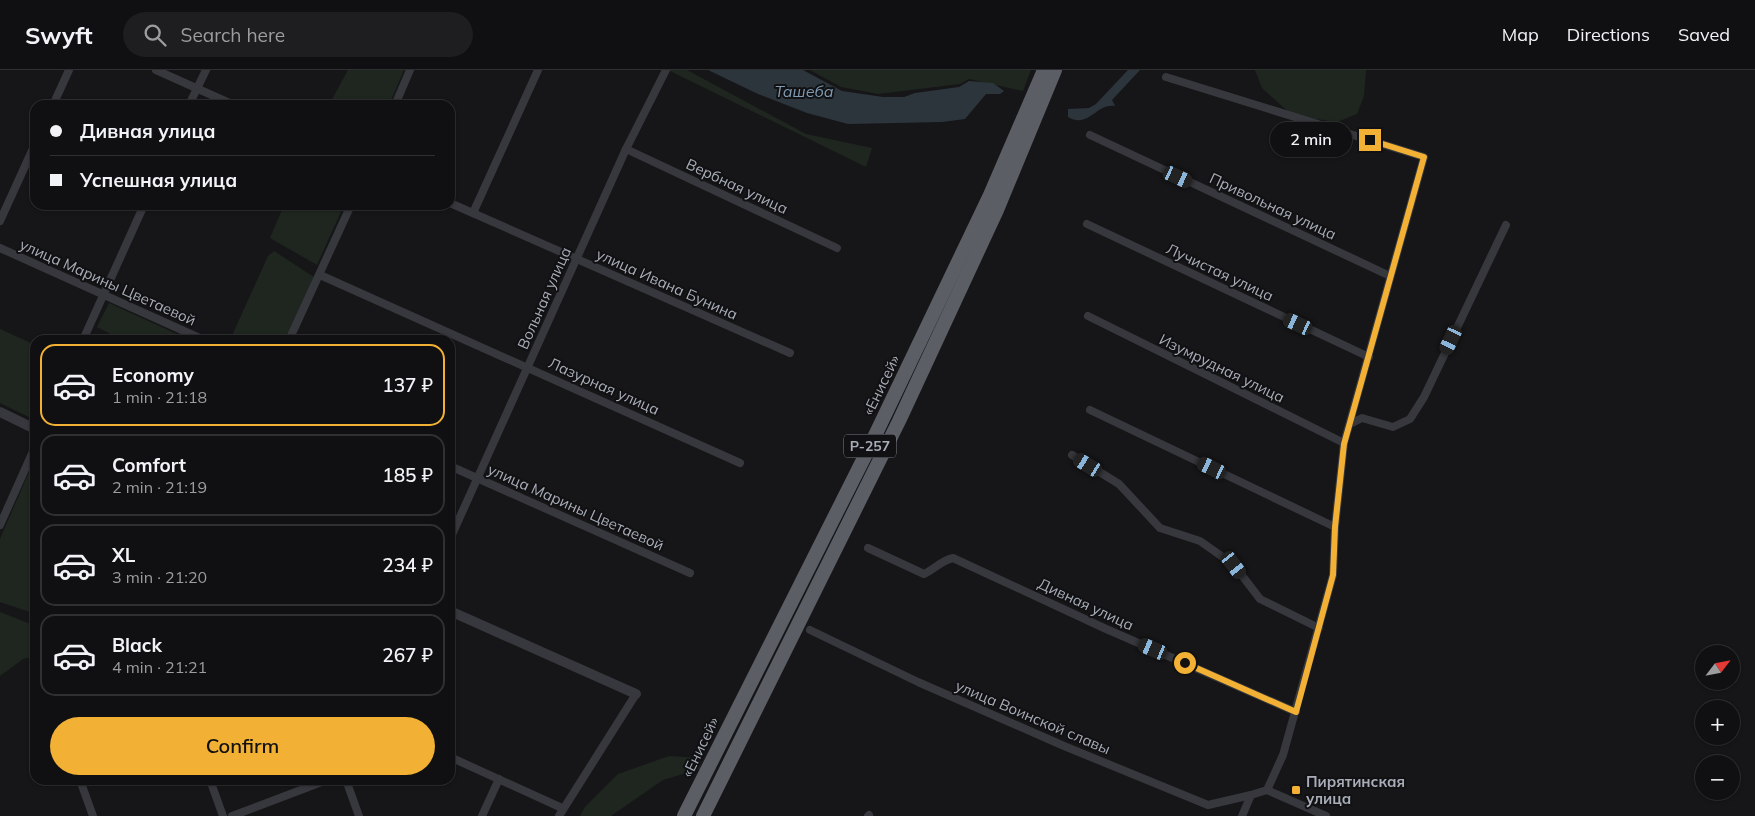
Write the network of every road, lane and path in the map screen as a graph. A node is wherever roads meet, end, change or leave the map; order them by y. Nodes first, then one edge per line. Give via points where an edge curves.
1 (69, 70) edge
2 (156, 70) edge
3 (206, 70) edge
4 (410, 70) edge
5 (538, 70) edge
6 (666, 70) edge
7 (1044, 70) edge
8 (1056, 70) edge
9 (1166, 77) dead end
10 (197, 88) junction
11 (55, 100) edge
12 (192, 100) edge
13 (223, 100) edge
14 (397, 100) edge
15 (1090, 135) dead end
16 (626, 150) junction
17 (30, 155) edge
18 (455, 205) edge
19 (142, 210) edge
20 (349, 210) edge
21 (473, 214) junction
22 (0, 221) edge
23 (1087, 224) dead end
24 (1506, 225) dead end
25 (0, 248) edge
26 (837, 248) dead end
27 (577, 260) junction
28 (320, 274) junction
29 (1390, 276) junction
30 (104, 294) junction
31 (1088, 316) dead end
32 (85, 335) edge
33 (193, 335) edge
34 (291, 335) edge
35 (790, 353) dead end
36 (1368, 357) junction
37 (528, 367) junction
38 (1090, 410) dead end
39 (0, 412) edge
40 (1350, 424) junction
41 (30, 427) edge
42 (1344, 444) junction
43 (1072, 456) dead end
44 (30, 458) edge
45 (740, 463) dead end
46 (455, 468) edge
47 (477, 478) junction
48 (0, 525) edge
49 (1335, 527) junction
50 (455, 528) edge
51 (868, 548) dead end
52 (690, 573) dead end
53 (455, 613) edge
54 (1319, 628) junction
55 (810, 630) dead end
56 (636, 694) joint
57 (1296, 712) junction
58 (455, 759) edge
59 (499, 779) junction
60 (82, 785) edge
61 (212, 785) edge
62 (313, 785) edge
63 (348, 785) edge
64 (1267, 790) junction
65 (1251, 794) junction
66 (561, 812) edge
67 (93, 816) edge
68 (223, 816) edge
69 (232, 816) edge
70 (359, 816) edge
71 (482, 816) edge
72 (684, 816) edge
73 (704, 816) edge
74 (1242, 816) edge
75 (1326, 816) edge

1 - 11 street
2 - 10 street
3 - 10 street
4 - 14 street
5 - 21 street
6 - 16 street, Вольная улица
7 - 72 highway, «Енисей» / Р-257 via 990,195 870,446
8 - 73 highway, «Енисей» / Р-257 via 997,210 898,421
9 - 29 street via 1424,157
10 - 12 street
10 - 13 street
15 - 29 street, Привольная улица
16 - 26 street, Вербная улица
16 - 27 street, Вольная улица
17 - 22 street
18 - 21 street, улица Ивана Бунина
19 - 30 street
20 - 28 street
21 - 27 street, улица Ивана Бунина
23 - 36 street, Лучистая улица
24 - 40 street via 1424,397 1410,419 1393,427 1362,418
25 - 30 street, улица Марины Цветаевой
27 - 35 street, улица Ивана Бунина
27 - 37 street, Вольная улица
28 - 34 street
28 - 37 street, Лазурная улица
29 - 36 street
30 - 32 street
30 - 33 street, улица Марины Цветаевой
31 - 42 street, Изумрудная улица
36 - 40 street
37 - 45 street, Лазурная улица
37 - 47 street, Вольная улица
38 - 49 street
39 - 41 street
40 - 42 street
42 - 49 street
43 - 54 street via 1119,484 1160,528 1200,541 1234,565 1260,599
44 - 48 street
46 - 47 street, улица Марины Цветаевой
47 - 50 street, Вольная улица
47 - 52 street, улица Марины Цветаевой
49 - 54 street via 1333,575
51 - 57 street, Дивная улица via 924,574 953,558
53 - 56 street
54 - 57 street
55 - 65 street, улица Воинской славы via 918,682 1208,805
56 - 66 street
57 - 64 street via 1283,755
58 - 59 street
59 - 66 street
59 - 71 street
60 - 67 street
61 - 68 street
62 - 69 street
63 - 70 street
64 - 65 street, улица Воинской славы
64 - 75 street
65 - 74 street

